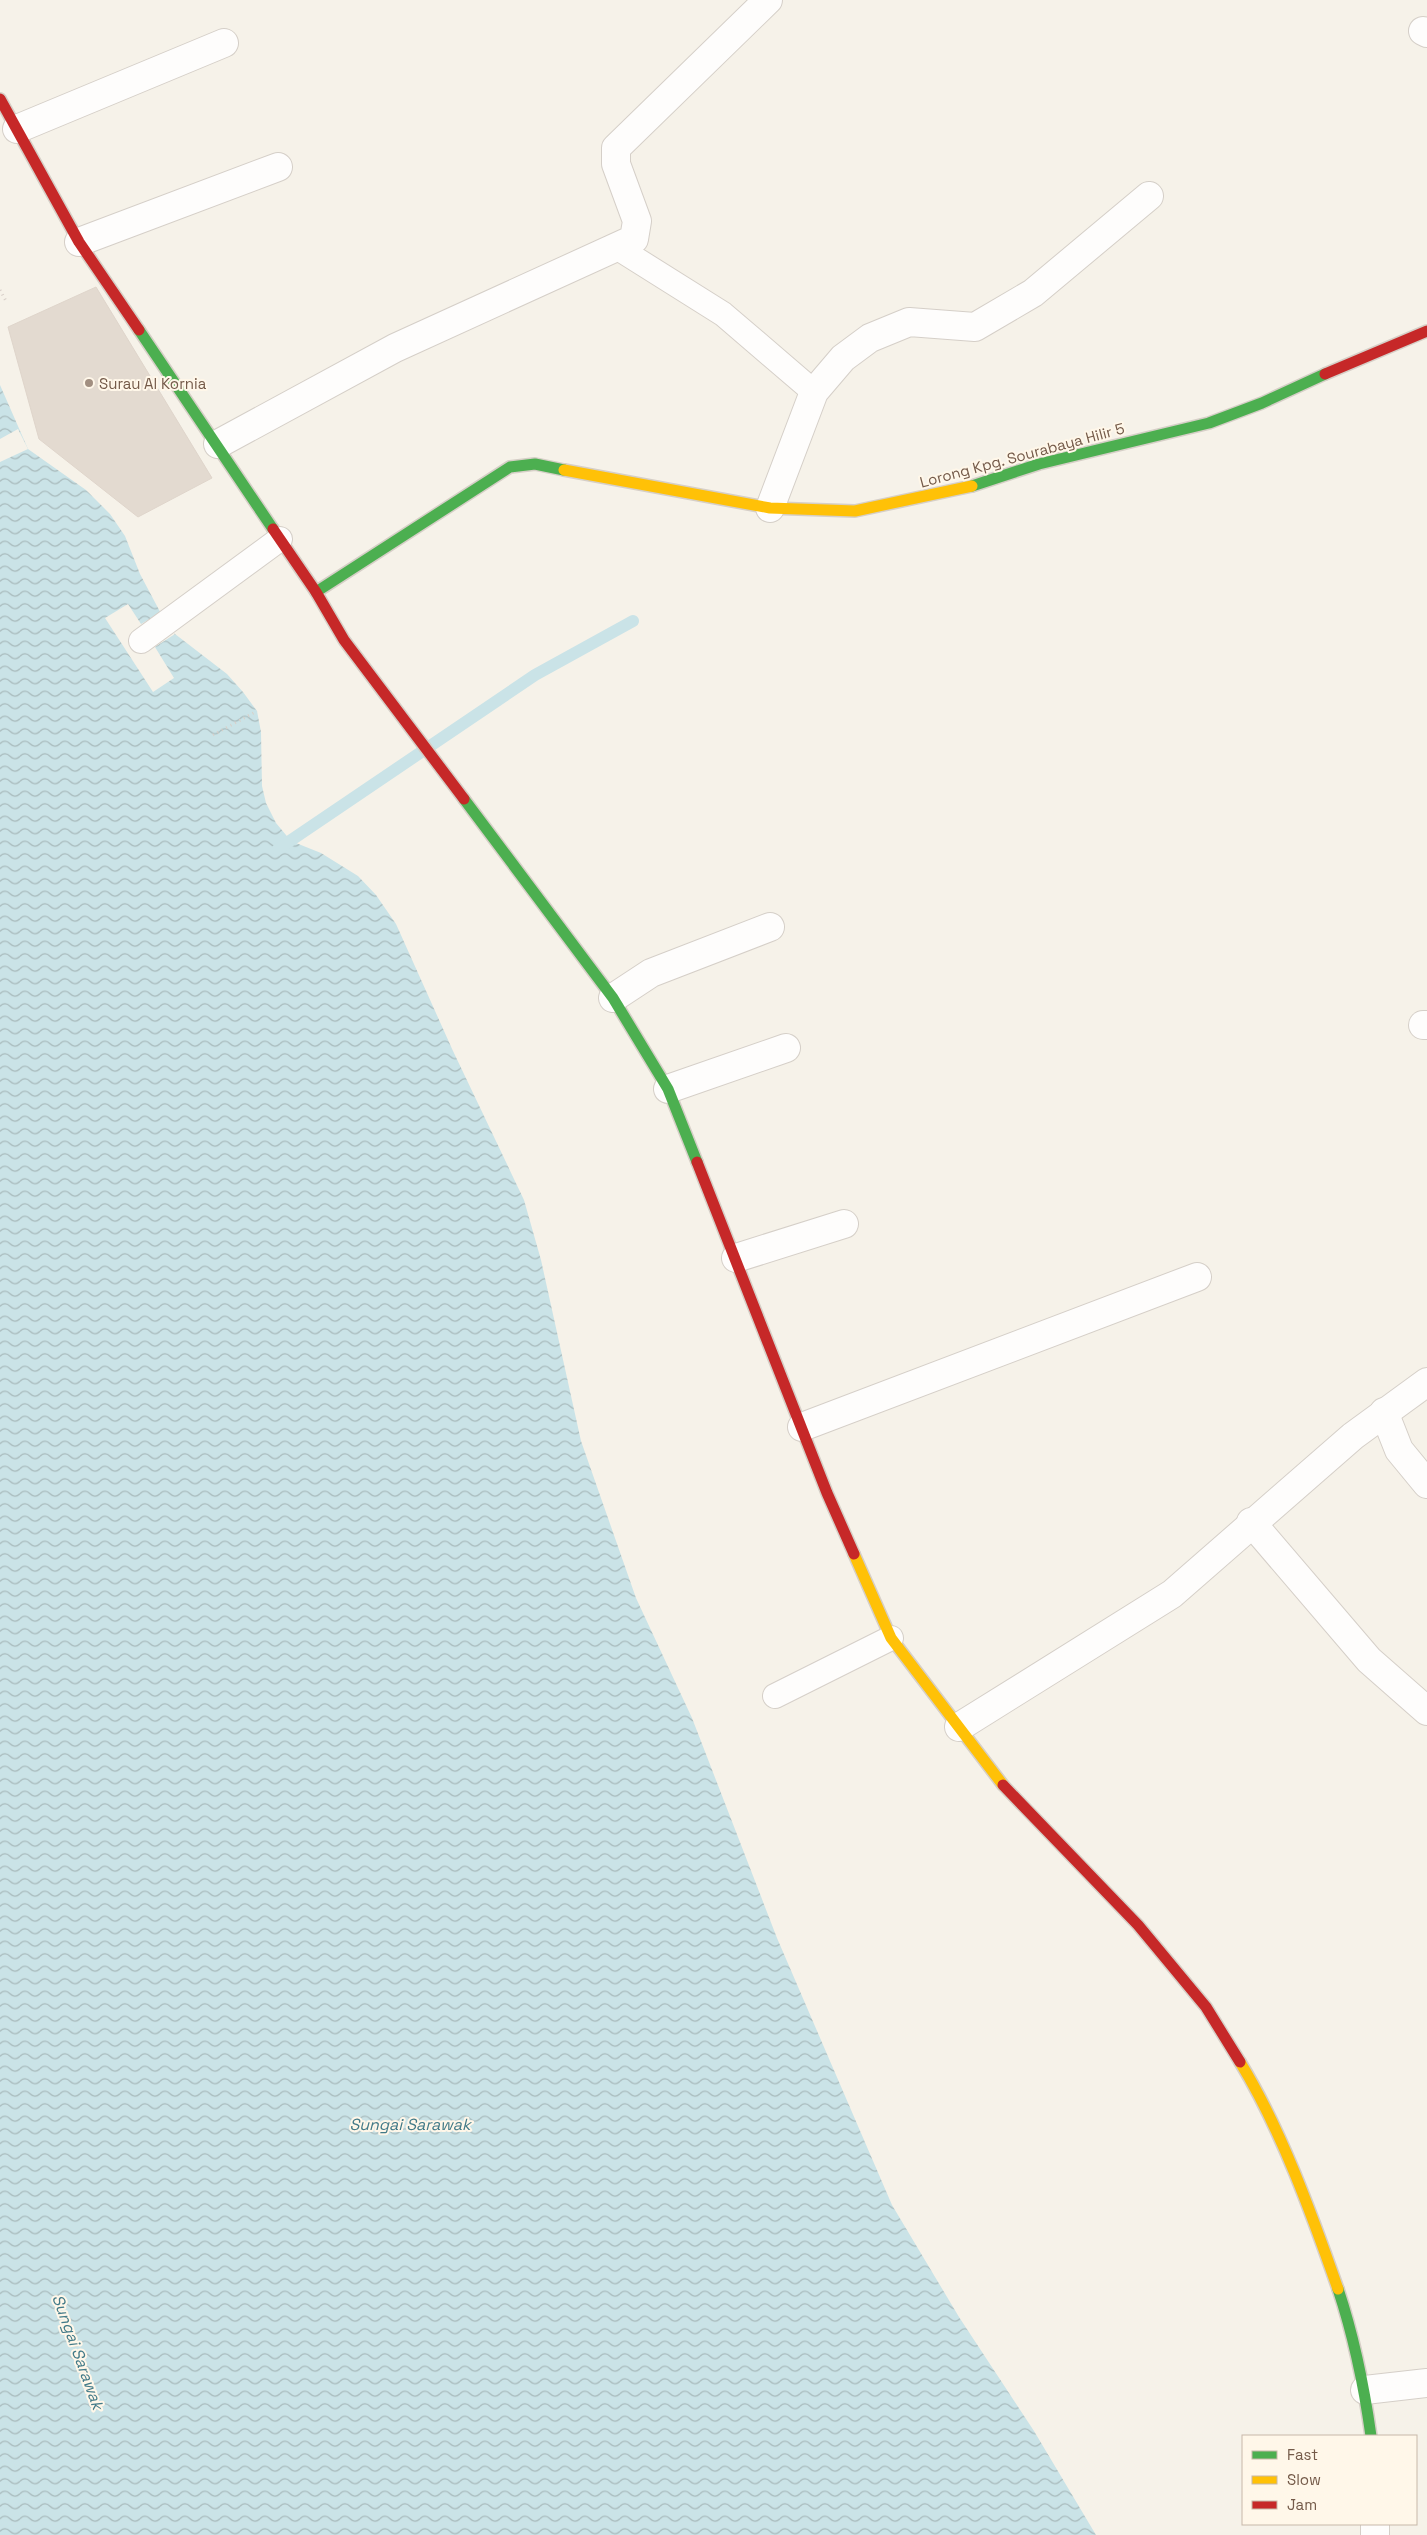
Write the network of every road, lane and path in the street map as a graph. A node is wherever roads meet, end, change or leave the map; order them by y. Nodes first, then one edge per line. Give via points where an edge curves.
1 (768, 0) edge
2 (224, 43) dead end
3 (0, 99) edge
4 (17, 130) junction
5 (278, 166) dead end
6 (1149, 196) dead end
7 (79, 242) junction
8 (618, 248) junction
9 (0, 290) edge
10 (6, 301) dead end
11 (1427, 331) edge
12 (814, 392) junction
13 (218, 444) junction
14 (770, 508) junction
15 (280, 539) junction
16 (316, 592) junction
17 (141, 641) dead end
18 (257, 711) dead end
19 (214, 734) dead end
20 (770, 927) dead end
21 (613, 998) junction
22 (786, 1048) dead end
23 (668, 1089) junction
24 (844, 1224) dead end
25 (736, 1258) junction
26 (1197, 1277) dead end
27 (1427, 1382) edge
28 (1384, 1412) junction
29 (802, 1427) junction
30 (1427, 1484) edge
31 (1252, 1522) junction
32 (892, 1638) junction
33 (775, 1696) dead end
34 (1427, 1712) edge
35 (959, 1727) junction
36 (1427, 2383) edge
37 (1364, 2390) junction
38 (1371, 2435) edge

1 - 8 street via 616,148 616,164 637,221 634,239
2 - 4 street
3 - 4 street
4 - 7 street
5 - 7 street
6 - 12 street via 1033,293 975,327 909,322 870,338 843,358
7 - 13 street
8 - 12 lane via 723,314
8 - 13 street via 395,348
9 - 10 path
11 - 14 street, Lorong Kpg. Sourabaya Hilir 5 via 1209,423 1039,464 956,491 855,510
12 - 14 street
13 - 15 street
14 - 16 street, Lorong Kpg. Sourabaya Hilir 5 via 535,464 510,467
15 - 16 street
15 - 17 lane
16 - 21 street via 349,649
18 - 19 path
20 - 21 street via 651,974
21 - 23 street
22 - 23 street
23 - 25 street
24 - 25 street
25 - 29 street
26 - 29 street
27 - 28 street
28 - 30 street via 1399,1450
28 - 31 street
29 - 32 street
31 - 34 street via 1369,1660
31 - 35 street via 1172,1594
32 - 33 lane
32 - 35 street
35 - 37 street via 993,1775 1138,1926 1206,2007 1263,2099 1323,2246 1348,2320
36 - 37 street
37 - 38 street

